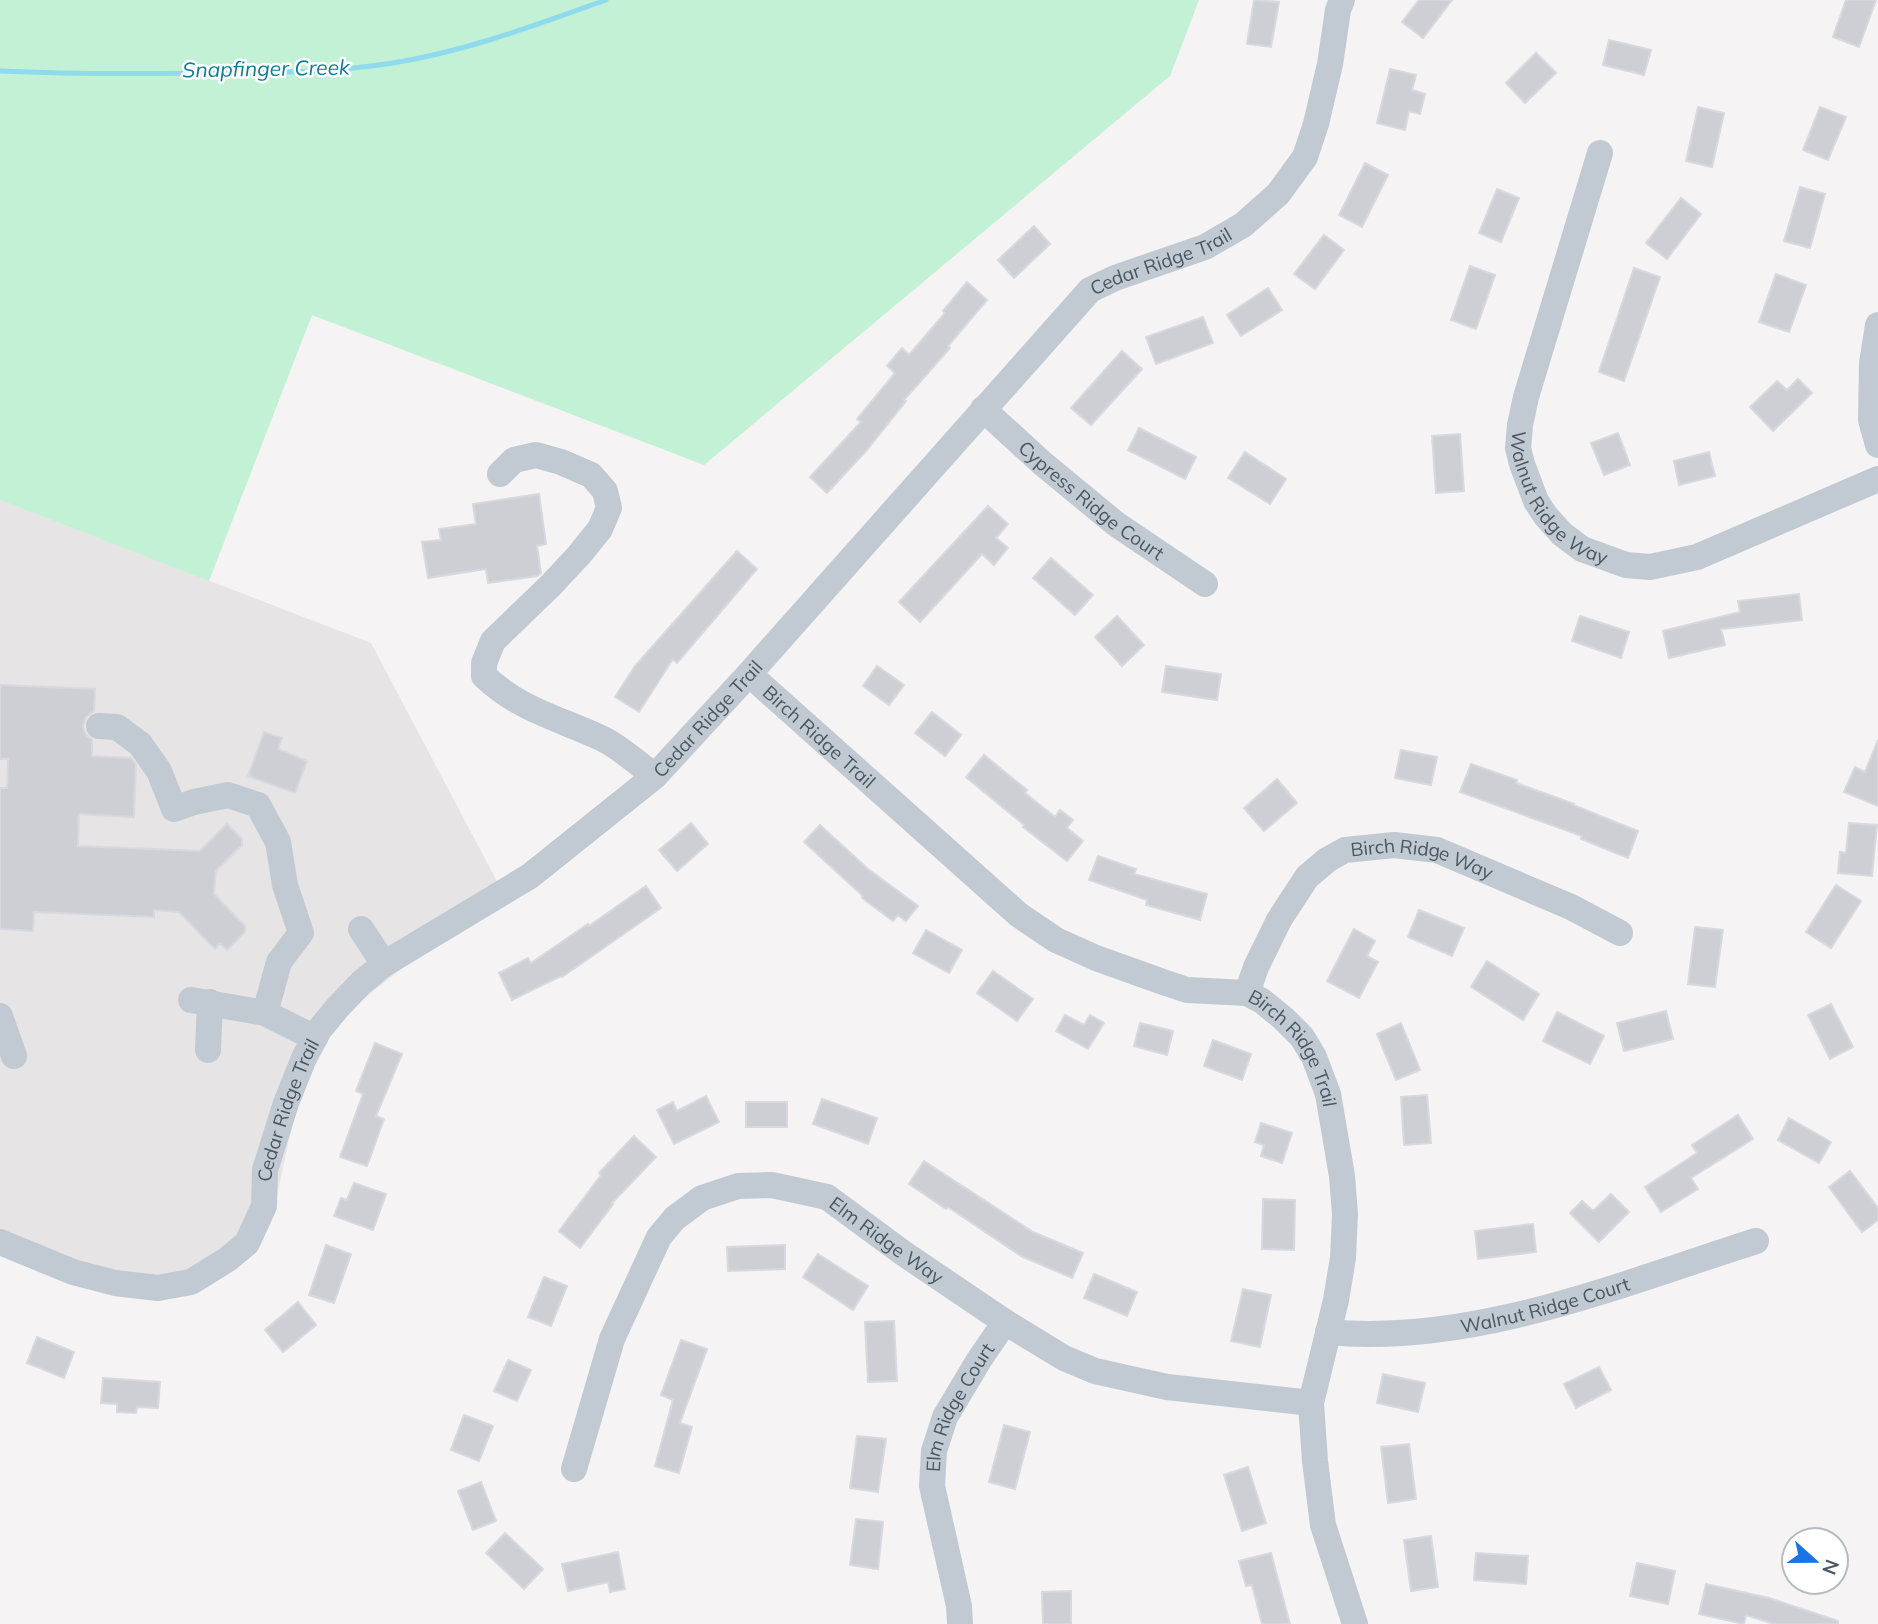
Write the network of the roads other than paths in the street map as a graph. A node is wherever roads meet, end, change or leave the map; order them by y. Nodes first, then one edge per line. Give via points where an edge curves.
1 (1342, 0) edge
2 (1600, 152) dead end
3 (1878, 325) edge
4 (983, 409) junction
5 (1878, 445) edge
6 (500, 474) dead end
7 (1878, 479) edge
8 (1205, 584) dead end
9 (749, 674) junction
10 (99, 726) dead end
11 (655, 776) junction
12 (361, 929) dead end
13 (1620, 933) dead end
14 (384, 964) junction
15 (1247, 993) junction
16 (2, 1006) edge
17 (265, 1013) junction
18 (315, 1038) junction
19 (208, 1050) dead end
20 (14, 1056) dead end
21 (1756, 1241) dead end
22 (0, 1242) edge
23 (1005, 1322) junction
24 (1328, 1332) junction
25 (1311, 1403) junction
26 (574, 1469) dead end
27 (960, 1624) edge
28 (1354, 1624) edge

1 - 4 street, Cedar Ridge Trail via 1309,146 1278,194 1243,225 1205,247 1090,290
2 - 7 street, Walnut Ridge Way via 1520,425 1522,464 1545,515 1582,549 1626,565 1650,567 1697,557
3 - 5 street via 1871,420
4 - 8 street, Cypress Ridge Court via 1116,524
4 - 9 street, Cedar Ridge Trail
6 - 11 street via 514,460 536,455 561,462 591,475 605,491 608,508 600,529 579,555 493,640 484,676 500,691 545,716 603,739
9 - 11 street, Cedar Ridge Trail
9 - 15 street, Birch Ridge Trail via 1018,915 1056,940 1187,990
10 - 17 street via 117,727 140,744 159,771 174,809 228,795 258,804 278,842 285,885 301,933 279,962
11 - 14 street, Cedar Ridge Trail via 530,876
12 - 14 street
13 - 15 street, Birch Ridge Way via 1437,850 1394,845 1345,850 1307,877 1279,920
14 - 18 street, Cedar Ridge Trail via 338,1007
15 - 24 street, Birch Ridge Trail via 1302,1037 1328,1094 1345,1214 1343,1258
16 - 20 street
17 - 18 street
17 - 19 street via 201,1001
18 - 22 street, Cedar Ridge Trail via 286,1102 265,1170 264,1206 247,1244 228,1259 191,1282 158,1288 73,1272
21 - 24 street, Walnut Ridge Court via 1545,1309 1391,1334
23 - 25 street, Elm Ridge Way via 1094,1371 1167,1387
23 - 26 street, Elm Ridge Way via 827,1196 772,1185 738,1186 702,1198 659,1237 612,1339
23 - 27 street, Elm Ridge Court via 945,1417 934,1451 932,1486
24 - 25 street, Birch Ridge Trail
25 - 28 street, Birch Ridge Trail via 1323,1525

